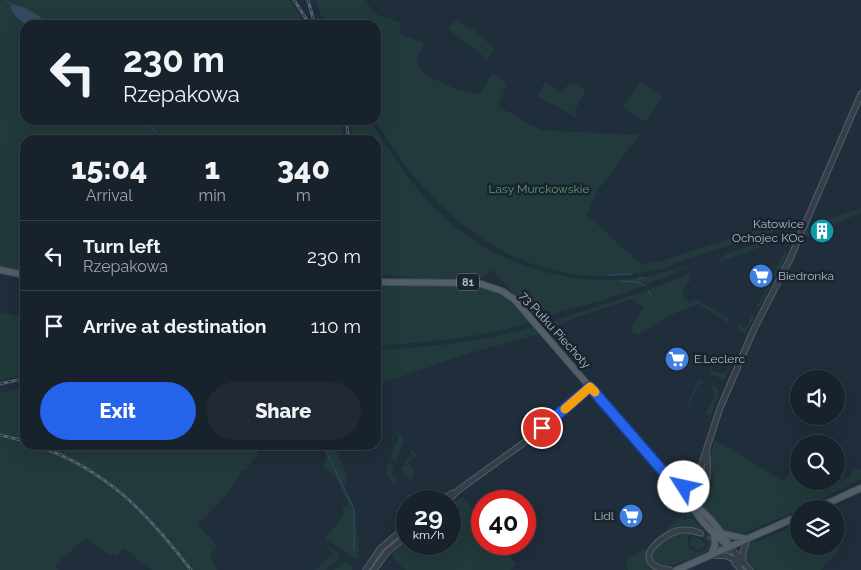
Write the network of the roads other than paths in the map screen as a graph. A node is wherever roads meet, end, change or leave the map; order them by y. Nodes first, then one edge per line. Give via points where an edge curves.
1 (861, 94) edge
2 (0, 270) edge
3 (20, 274) edge
4 (381, 280) edge
5 (590, 387) junction
6 (707, 446) junction
7 (697, 478) junction
8 (674, 484) junction
9 (861, 488) edge
10 (460, 489) edge
11 (700, 497) junction
12 (835, 500) edge
13 (692, 504) junction
14 (702, 510) junction
15 (790, 520) edge
16 (713, 532) junction
17 (700, 533) tunnel mouth
18 (723, 534) junction
19 (396, 535) edge
20 (747, 539) junction
21 (396, 545) edge
22 (730, 546) junction
23 (711, 555) junction
24 (734, 563) tunnel mouth
25 (744, 564) junction
26 (366, 570) edge
27 (374, 570) edge
28 (670, 570) edge
29 (677, 570) edge
30 (741, 570) edge
31 (750, 570) edge

1 - 6 street via 790,259 750,336
2 - 3 main road
4 - 5 main road, 73 Pułku Piechoty / 81 via 478,283 502,291 519,304
5 - 8 main road, 81
5 - 10 street via 529,439
6 - 7 street
6 - 11 street via 707,482
7 - 8 street via 689,486
7 - 13 street
8 - 13 main road, 81
9 - 12 main road
11 - 13 street
11 - 14 street
13 - 14 main road, 81
13 - 16 main road, 81
14 - 18 main road, 81
15 - 20 main road
16 - 22 main road, 81
16 - 23 main road via 716,542
17 - 28 street via 688,530 675,532 653,547 650,554 652,563
18 - 20 main road
18 - 22 main road, 81
19 - 26 street via 380,549
20 - 22 main road
20 - 25 street via 742,552
21 - 27 street
22 - 23 main road
22 - 25 street
23 - 25 street via 727,556
23 - 29 main road
24 - 30 street
25 - 31 street

